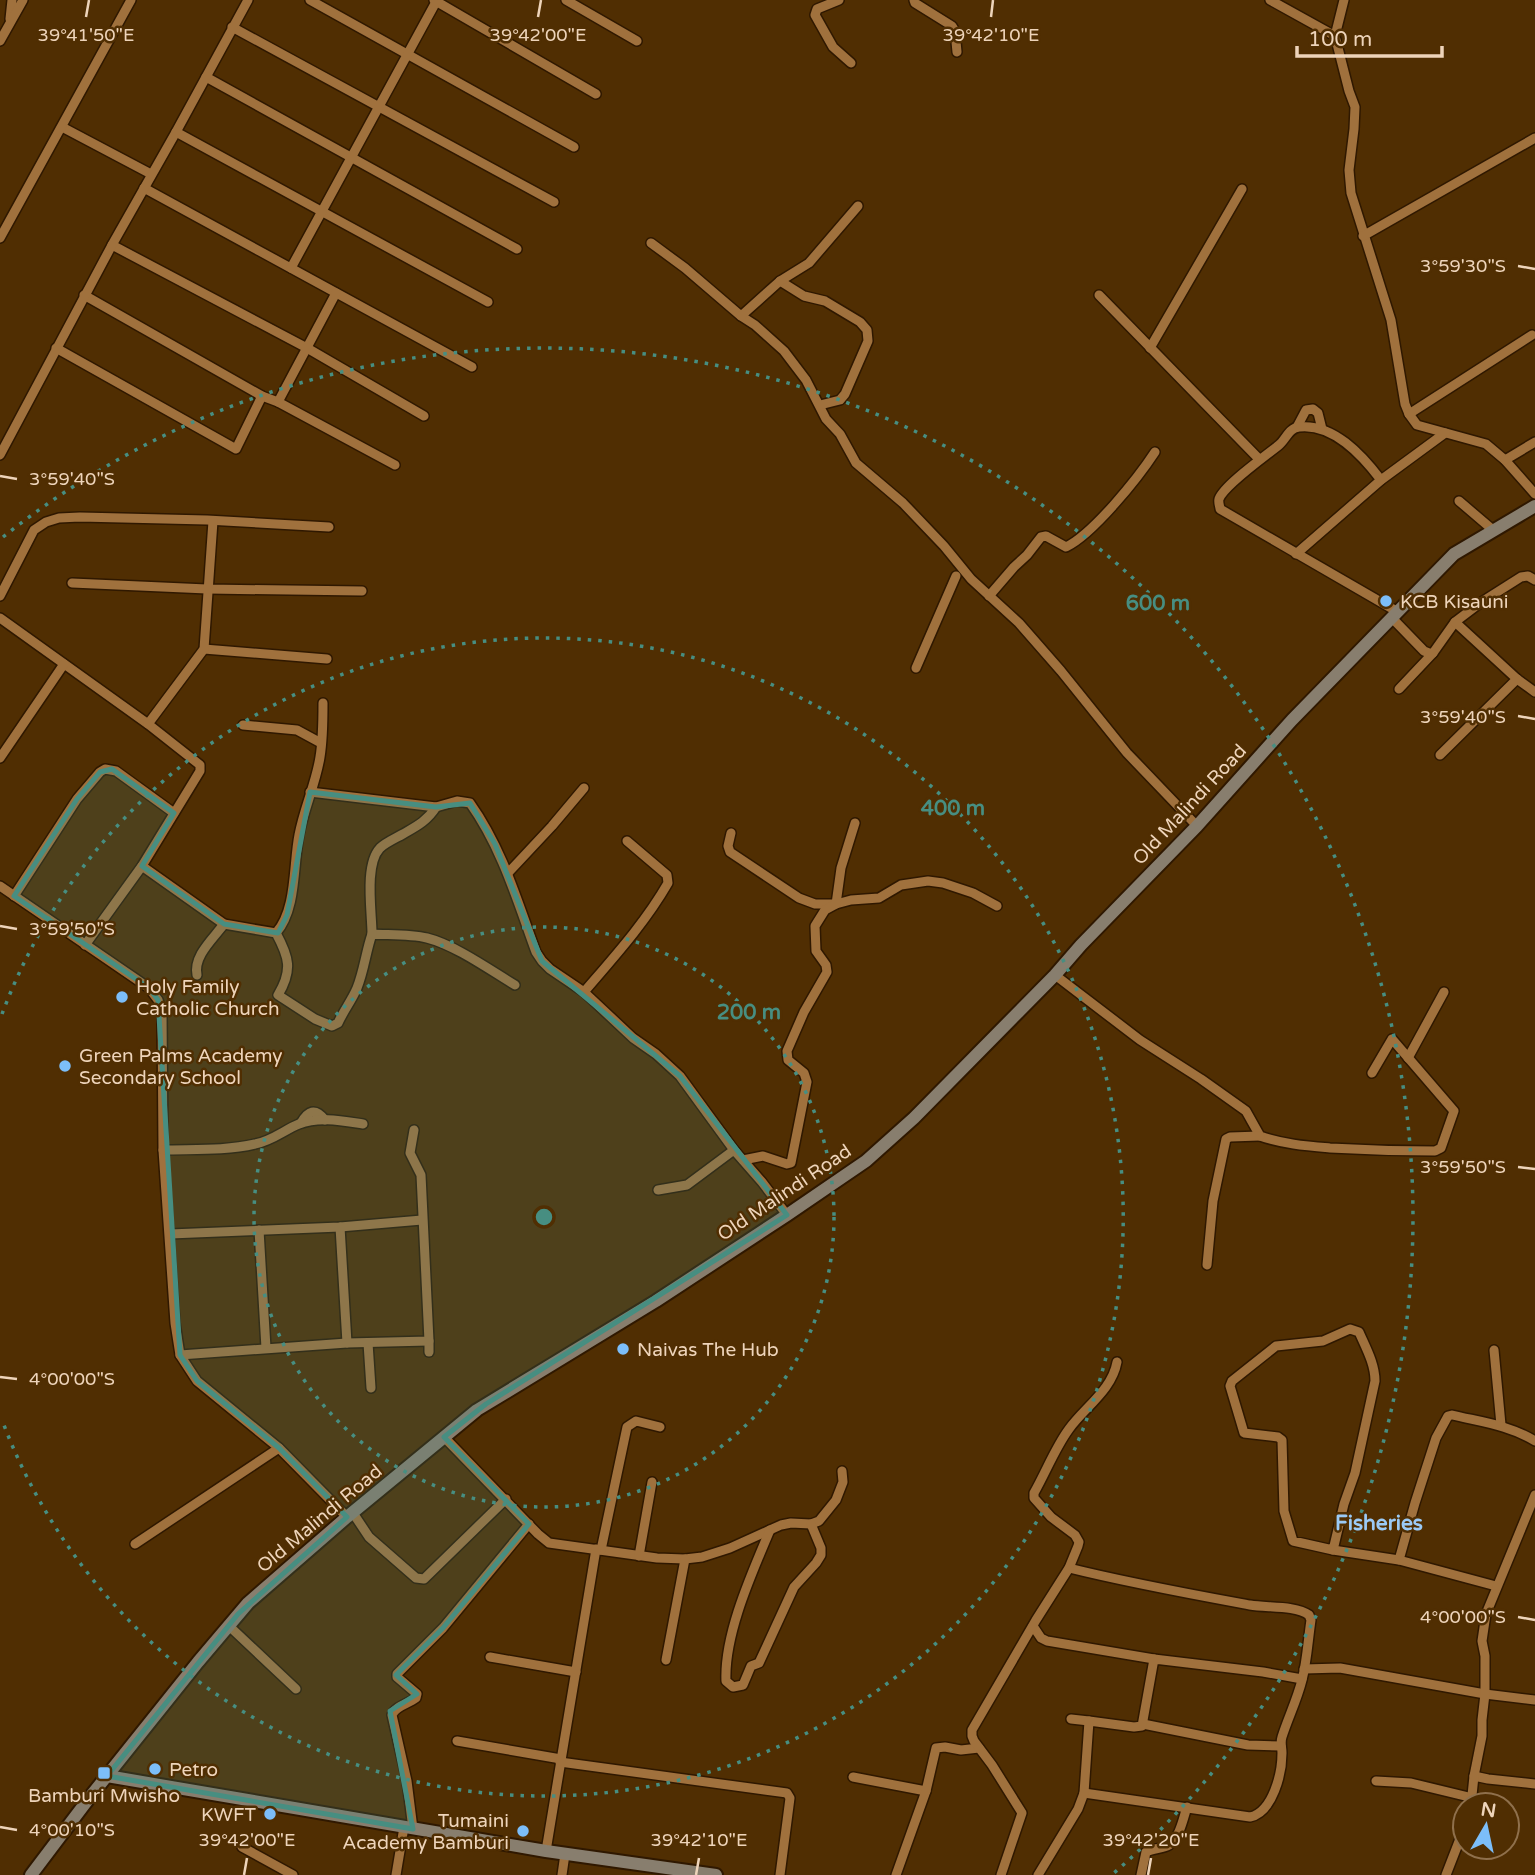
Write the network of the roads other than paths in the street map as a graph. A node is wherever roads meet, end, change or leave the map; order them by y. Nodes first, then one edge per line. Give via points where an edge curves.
1 (12, 0) edge
2 (23, 0) edge
3 (131, 0) edge
4 (247, 0) edge
5 (310, 0) edge
6 (566, 0) edge
7 (839, 0) edge
8 (914, 0) edge
9 (1270, 0) edge
10 (1344, 0) edge
11 (435, 1) edge
12 (9, 24) junction
13 (232, 27) junction
14 (1335, 36) junction
15 (0, 41) edge
16 (636, 41) dead end
17 (957, 52) dead end
18 (408, 53) junction
19 (851, 63) dead end
20 (206, 77) junction
21 (596, 94) dead end
22 (379, 106) junction
23 (62, 127) junction
24 (176, 132) junction
25 (1535, 139) edge
26 (574, 147) dead end
27 (351, 157) junction
28 (151, 174) junction
29 (144, 188) junction
30 (1242, 189) dead end
31 (554, 202) dead end
32 (858, 206) dead end
33 (322, 210) junction
34 (1363, 236) junction
35 (0, 238) edge
36 (651, 243) dead end
37 (112, 244) junction
38 (517, 249) dead end
39 (291, 268) junction
40 (780, 281) junction
41 (336, 293) junction
42 (84, 295) junction
43 (1098, 295) dead end
44 (488, 302) dead end
45 (741, 316) junction
46 (1532, 335) dead end
47 (56, 348) junction
48 (307, 348) junction
49 (1150, 348) junction
50 (472, 367) dead end
51 (262, 396) junction
52 (278, 402) junction
53 (820, 405) junction
54 (1409, 414) junction
55 (424, 416) dead end
56 (1297, 427) junction
57 (1322, 429) junction
58 (1445, 433) junction
59 (1535, 442) edge
60 (1155, 452) dead end
61 (0, 455) edge
62 (1259, 459) junction
63 (1505, 460) junction
64 (395, 465) dead end
65 (1381, 480) junction
66 (1535, 494) edge
67 (1460, 501) dead end
68 (1535, 506) edge
69 (213, 522) junction
70 (329, 527) dead end
71 (1493, 530) junction
72 (1296, 554) junction
73 (956, 576) dead end
74 (1535, 580) edge
75 (72, 583) dead end
76 (207, 589) junction
77 (362, 591) dead end
78 (0, 596) edge
79 (989, 596) junction
80 (1395, 615) junction
81 (0, 618) edge
82 (1455, 622) junction
83 (204, 649) junction
84 (1433, 653) junction
85 (327, 659) dead end
86 (64, 664) junction
87 (916, 668) dead end
88 (1517, 679) junction
89 (1399, 689) dead end
90 (1535, 692) edge
91 (323, 703) dead end
92 (148, 724) junction
93 (243, 724) dead end
94 (321, 743) junction
95 (2, 752) edge
96 (1440, 755) dead end
97 (584, 788) dead end
98 (310, 792) junction
99 (436, 807) junction
100 (174, 813) junction
101 (855, 823) dead end
102 (1197, 826) junction
103 (731, 833) dead end
104 (627, 841) dead end
105 (142, 866) junction
106 (508, 873) junction
107 (0, 886) edge
108 (14, 896) junction
109 (836, 904) junction
110 (997, 906) dead end
111 (224, 925) junction
112 (276, 933) junction
113 (372, 934) junction
114 (85, 945) junction
115 (197, 975) dead end
116 (1055, 975) junction
117 (515, 985) dead end
118 (584, 992) junction
119 (1444, 992) dead end
120 (1408, 1058) junction
121 (1372, 1073) dead end
122 (363, 1125) dead end
123 (414, 1130) dead end
124 (1260, 1136) junction
125 (163, 1150) junction
126 (734, 1150) junction
127 (743, 1160) junction
128 (658, 1190) dead end
129 (787, 1215) junction
130 (422, 1220) junction
131 (340, 1227) junction
132 (259, 1230) junction
133 (170, 1234) junction
134 (1207, 1265) dead end
135 (429, 1341) junction
136 (347, 1343) junction
137 (369, 1343) junction
138 (266, 1348) junction
139 (1494, 1350) dead end
140 (429, 1352) dead end
141 (180, 1355) junction
142 (1117, 1362) dead end
143 (371, 1388) dead end
144 (1501, 1425) junction
145 (660, 1427) dead end
146 (444, 1437) junction
147 (1535, 1441) edge
148 (279, 1448) junction
149 (842, 1471) dead end
150 (652, 1482) dead end
151 (1535, 1495) edge
152 (506, 1499) junction
153 (350, 1515) junction
154 (529, 1524) junction
155 (811, 1524) junction
156 (770, 1530) junction
157 (135, 1544) dead end
158 (598, 1549) junction
159 (1333, 1550) junction
160 (639, 1556) junction
161 (685, 1559) junction
162 (1399, 1560) junction
163 (1069, 1568) junction
164 (1496, 1586) junction
165 (228, 1625) junction
166 (1033, 1626) junction
167 (489, 1657) dead end
168 (1154, 1659) junction
169 (666, 1660) dead end
170 (576, 1672) junction
171 (1303, 1674) junction
172 (296, 1689) dead end
173 (1485, 1694) junction
174 (1535, 1700) edge
175 (1071, 1719) dead end
176 (1089, 1721) junction
177 (1143, 1724) junction
178 (457, 1741) dead end
179 (1281, 1746) junction
180 (979, 1748) junction
181 (561, 1760) junction
182 (107, 1776) junction
183 (1474, 1776) junction
184 (853, 1777) dead end
185 (1376, 1782) dead end
186 (1535, 1784) edge
187 (926, 1791) junction
188 (1473, 1791) edge
189 (1084, 1793) junction
190 (1451, 1795) edge
191 (1187, 1807) junction
192 (409, 1828) junction
193 (242, 1847) dead end
194 (546, 1851) junction
195 (565, 1854) junction
196 (31, 1875) edge
197 (293, 1875) edge
198 (396, 1875) edge
199 (562, 1875) edge
200 (716, 1875) edge
201 (780, 1875) edge
202 (896, 1875) edge
203 (1001, 1875) edge
204 (1038, 1875) edge
205 (1141, 1875) edge

1 - 12 street
2 - 12 street
3 - 23 street
4 - 13 street
5 - 18 street
6 - 16 street
7 - 19 street via 817,9 815,15 833,47
8 - 17 street via 952,26
9 - 14 street
10 - 14 street
11 - 18 street
11 - 21 street
12 - 15 street
13 - 20 street
13 - 22 street
14 - 34 street via 1355,107 1349,170
18 - 22 street
18 - 26 street
20 - 24 street
20 - 27 street
22 - 27 street
22 - 31 street
23 - 28 street
23 - 35 street
24 - 28 street
24 - 33 street
25 - 34 street
27 - 33 street
27 - 38 street
28 - 29 street
29 - 37 street
29 - 39 street
30 - 49 street
32 - 40 street via 809,263
33 - 39 street
33 - 44 street
34 - 54 street via 1391,320
36 - 45 street
37 - 42 street
37 - 48 street
39 - 41 street
40 - 45 street
40 - 53 street via 796,292 825,301 867,330 868,341 845,394
41 - 48 street
41 - 50 street
42 - 47 street
42 - 51 street
43 - 49 street
45 - 53 street via 784,351
46 - 54 street
47 - 51 street via 236,449
47 - 61 street
48 - 52 street
48 - 55 street
49 - 62 street
51 - 52 street
52 - 64 street
53 - 79 street via 856,463 903,503
54 - 58 street via 1418,425
56 - 57 street
56 - 57 street via 1306,410 1313,409
56 - 62 street
57 - 65 street via 1366,460
58 - 63 street via 1486,444
58 - 65 street
59 - 63 street
60 - 79 street via 1085,535 1066,547 1041,537
62 - 72 street via 1224,492 1220,509
63 - 66 street
65 - 72 street
67 - 71 street
68 - 71 main road, Old Malindi Road
69 - 70 street
69 - 76 street
69 - 78 street via 80,517 46,522 34,530
71 - 80 main road, Old Malindi Road via 1454,554
72 - 80 street
73 - 87 street
74 - 82 street via 1521,578
75 - 76 street
76 - 77 street
76 - 83 street
79 - 102 street via 1019,623 1127,753
80 - 84 street via 1424,650
80 - 102 main road, Old Malindi Road
81 - 86 street
82 - 84 street
82 - 88 street
83 - 85 street
83 - 92 street
84 - 89 street
86 - 92 street
86 - 95 street
88 - 90 street
88 - 96 street
91 - 94 street
92 - 100 street via 200,765
93 - 94 street via 297,730
94 - 98 street
97 - 106 street
98 - 99 street
98 - 112 street via 287,915
99 - 106 street via 457,801 470,803
99 - 113 street via 422,824 379,849 369,884
100 - 105 street
100 - 108 street via 116,771 105,769 77,799
101 - 109 street
102 - 116 main road, Old Malindi Road
103 - 109 street via 728,850 750,866 799,898
104 - 118 street via 667,875 668,883 654,907
105 - 111 street
105 - 114 street
106 - 118 street via 536,952
107 - 108 street
108 - 114 street
109 - 110 street via 879,898 901,885 928,881 973,893
109 - 127 street via 816,923 816,951 827,972 787,1051 788,1060 804,1073 807,1082 791,1163 763,1156
111 - 112 street
111 - 115 street via 197,960
112 - 113 street via 285,949 288,970 278,995 334,1026 358,985
113 - 117 street via 431,939
114 - 125 street via 149,988 158,1000 162,1012
116 - 124 street via 1140,1040 1246,1111
116 - 129 main road, Old Malindi Road via 915,1118 866,1161
118 - 126 street via 680,1076
119 - 120 street
120 - 121 street via 1392,1038
120 - 124 street via 1454,1111 1441,1148 1371,1151
122 - 125 street via 325,1120 301,1123 256,1144
123 - 130 street via 410,1153 421,1175
124 - 134 street via 1226,1139 1213,1201
125 - 133 street
126 - 127 street
126 - 128 street via 687,1185
127 - 129 street
129 - 146 main road, Old Malindi Road via 486,1404
130 - 131 street
130 - 135 street
131 - 132 street
131 - 136 street
132 - 133 street
132 - 138 street
133 - 141 street
135 - 137 street
135 - 140 street
136 - 137 street
136 - 138 street
137 - 143 street
138 - 141 street
139 - 144 street
141 - 148 street via 197,1381
142 - 163 street via 1110,1382 1067,1431 1034,1493 1037,1503 1078,1539
144 - 147 street
144 - 162 street via 1452,1415 1445,1420
145 - 158 street via 636,1421 627,1427
146 - 152 street
146 - 153 main road, Old Malindi Road
148 - 153 street
148 - 157 street
149 - 155 street via 836,1500
150 - 160 street
151 - 164 street
152 - 153 street via 421,1580
152 - 154 street
153 - 165 main road, Old Malindi Road
154 - 158 street via 549,1543
154 - 192 street via 443,1628 397,1674 417,1694 392,1716 407,1781
155 - 156 street via 791,1522
155 - 156 street via 821,1555 794,1587 759,1663 751,1666 743,1685 733,1687 726,1681 731,1640
156 - 161 street via 730,1548
158 - 160 street
158 - 170 street
159 - 159 street via 1293,1541 1284,1511 1282,1440 1244,1433 1230,1386 1276,1346 1324,1341 1350,1329 1359,1332 1375,1381
159 - 162 street
160 - 161 street
161 - 169 street
162 - 164 street
163 - 166 street
163 - 171 street via 1305,1612 1311,1620
164 - 173 street via 1482,1632
165 - 172 street
165 - 182 main road, Old Malindi Road
166 - 168 street via 1047,1641
166 - 180 street via 972,1730
167 - 170 street
168 - 171 street
168 - 177 street
170 - 181 street
171 - 173 street via 1340,1668
171 - 179 street
173 - 174 street
173 - 183 street
175 - 176 street
176 - 177 street
176 - 189 street
177 - 179 street via 1248,1745
178 - 181 street
179 - 191 street via 1279,1780 1258,1815
180 - 187 street via 936,1748
180 - 203 street via 1022,1813
181 - 194 street
181 - 201 street via 787,1793
182 - 192 main road
182 - 196 main road, Old Malindi Road
183 - 186 street
183 - 188 street
184 - 187 street
185 - 190 street via 1411,1783
187 - 202 street
189 - 191 street
189 - 204 street
191 - 205 street via 1169,1845 1146,1852
192 - 194 main road
192 - 198 street
193 - 197 street
194 - 195 main road
195 - 199 street
195 - 200 main road

